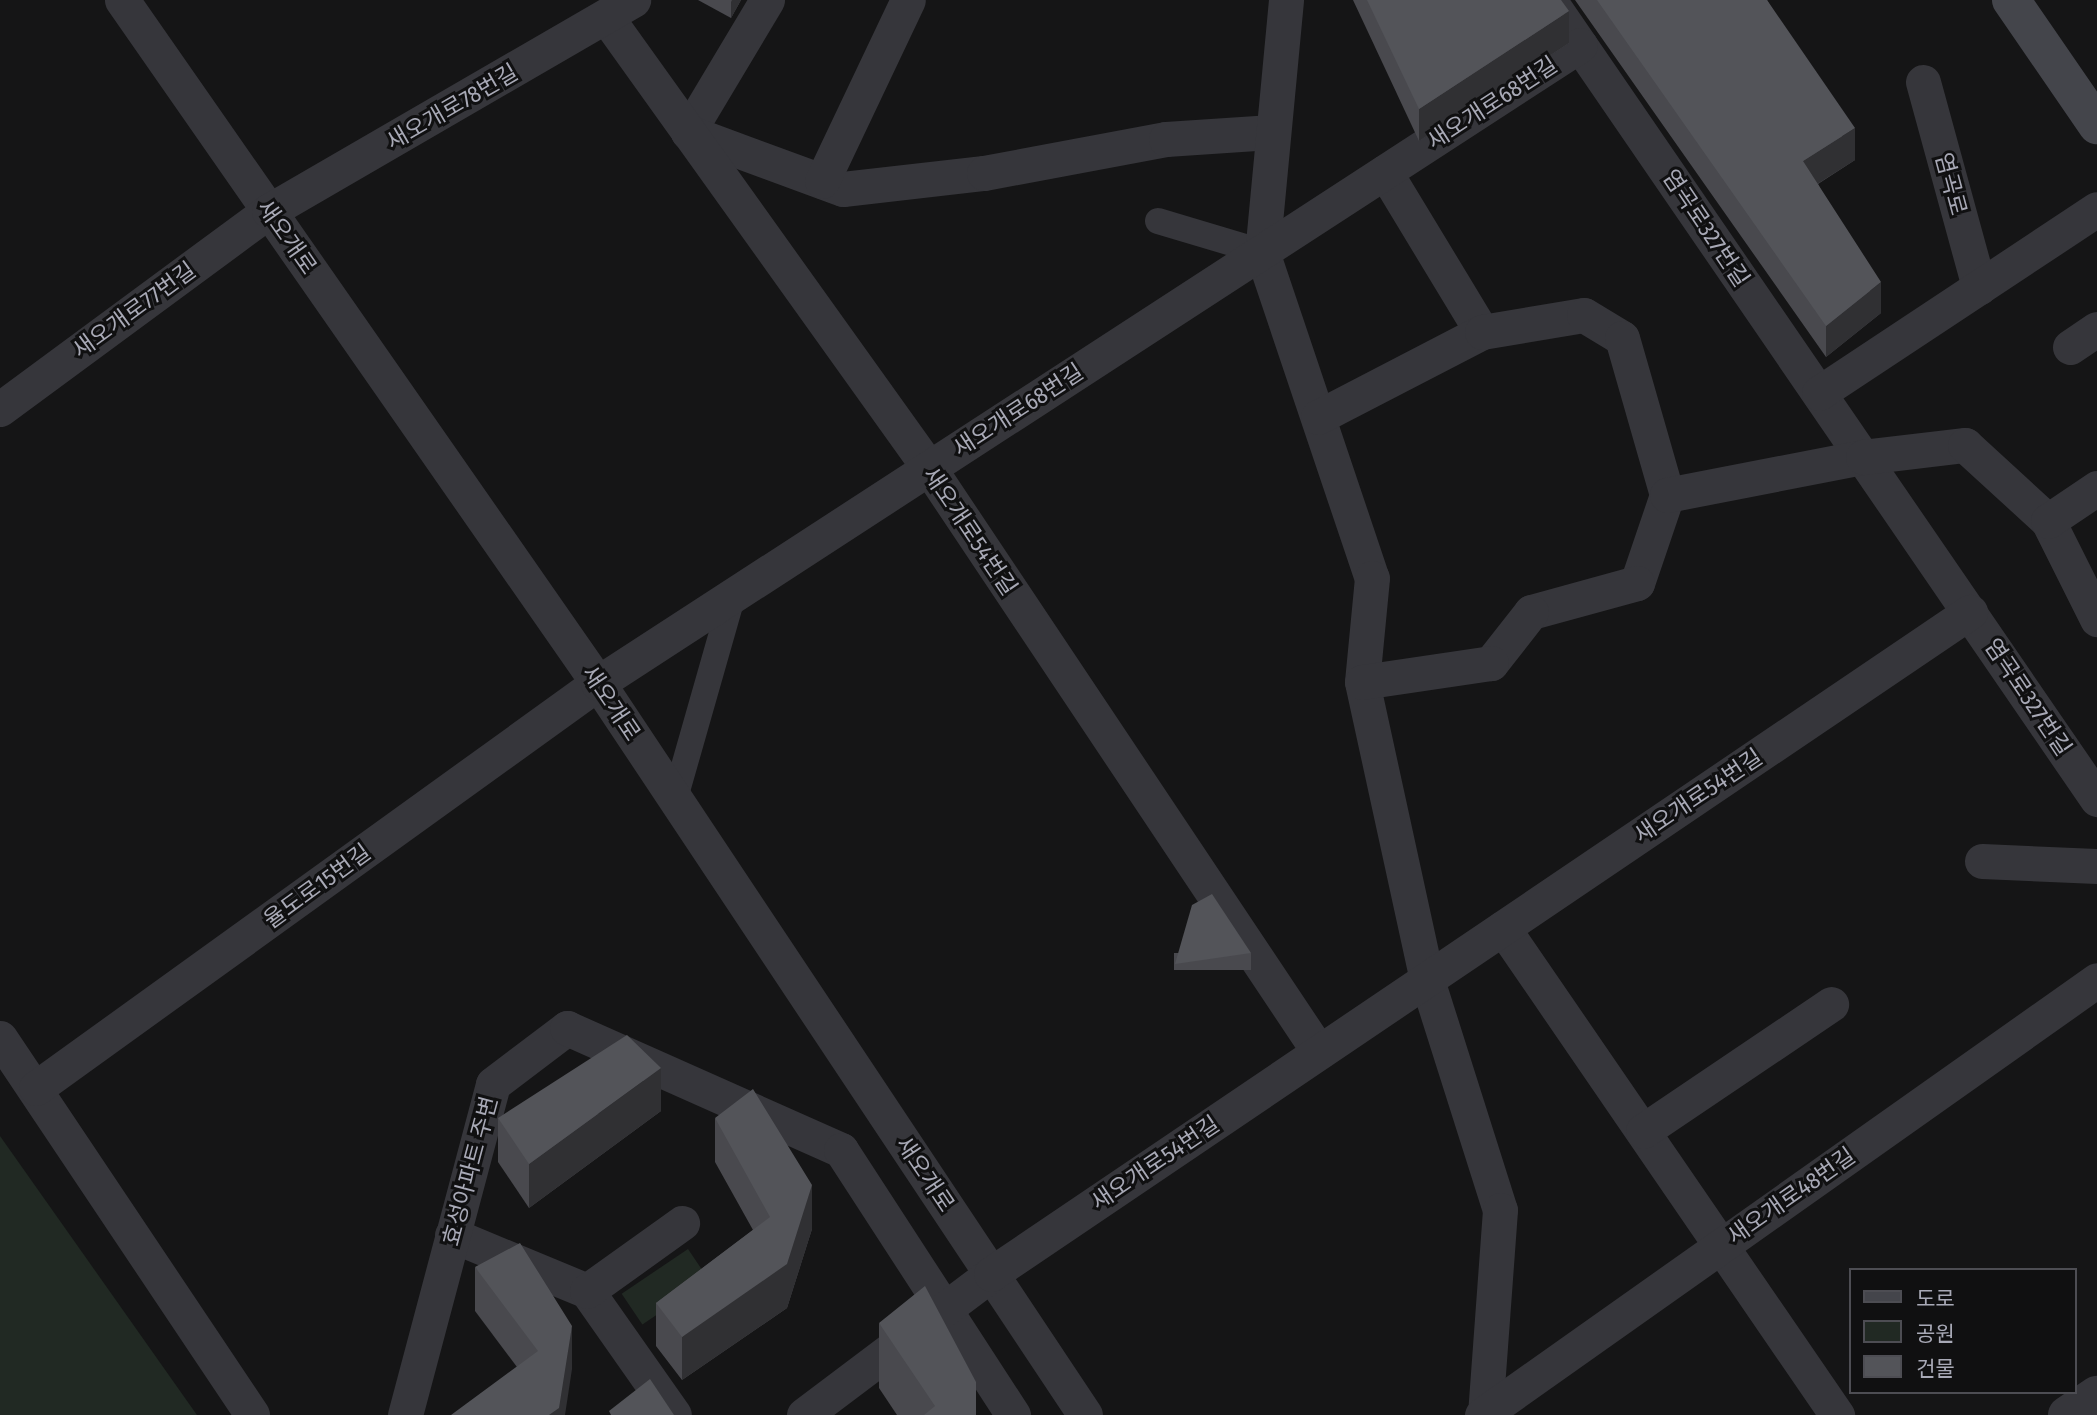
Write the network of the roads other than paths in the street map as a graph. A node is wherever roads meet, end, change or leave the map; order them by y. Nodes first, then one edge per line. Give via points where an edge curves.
1 (122, 0) edge
2 (767, 0) edge
3 (908, 0) edge
4 (1286, 0) edge
5 (1549, 0) edge
6 (2011, 0) edge
7 (620, 9) edge
8 (1580, 46) junction
9 (1923, 82) dead end
10 (2097, 125) edge
11 (688, 132) junction
12 (1272, 132) junction
13 (1385, 172) junction
14 (822, 181) junction
15 (2097, 209) edge
16 (269, 211) junction
17 (1158, 222) dead end
18 (1262, 252) junction
19 (1979, 287) junction
20 (1482, 332) junction
21 (1819, 393) junction
22 (0, 409) edge
23 (1318, 417) junction
24 (1863, 457) junction
25 (929, 468) junction
26 (2097, 488) edge
27 (1667, 495) junction
28 (2048, 522) junction
29 (733, 595) junction
30 (1970, 612) junction
31 (2097, 619) edge
32 (1362, 682) junction
33 (598, 683) junction
34 (674, 798) junction
35 (2097, 799) edge
36 (1982, 861) dead end
37 (2097, 866) edge
38 (1503, 928) junction
39 (1427, 979) junction
40 (2097, 980) edge
41 (1831, 1004) dead end
42 (0, 1038) edge
43 (1319, 1052) junction
44 (36, 1088) junction
45 (1643, 1131) junction
46 (682, 1223) dead end
47 (452, 1235) junction
48 (1722, 1246) junction
49 (991, 1274) junction
50 (587, 1292) junction
51 (945, 1314) junction
52 (2097, 1395) edge
53 (1484, 1414) edge
54 (252, 1415) edge
55 (405, 1415) edge
56 (674, 1415) edge
57 (804, 1415) edge
58 (1013, 1415) edge
59 (1085, 1415) edge
60 (1837, 1415) edge
61 (2067, 1415) edge

1 - 16 street, 새오개로
2 - 11 street
3 - 14 street
4 - 12 street
5 - 8 street, 염곡로327번길
6 - 10 main road
7 - 11 street, 새오개로54번길
7 - 16 street, 새오개로78번길
8 - 13 street, 새오개로68번길
8 - 21 street, 염곡로327번길
9 - 19 street, 염곡로
11 - 14 street
11 - 25 street, 새오개로54번길
12 - 14 street via 1166,139 984,173 843,189
12 - 18 street
13 - 18 street, 새오개로68번길
13 - 20 street
15 - 19 street
16 - 22 street, 새오개로77번길
16 - 33 street, 새오개로
17 - 18 street
18 - 23 street
18 - 25 street, 새오개로68번길
19 - 21 street
20 - 23 street
20 - 27 street via 1584,315 1622,338
21 - 24 street, 염곡로327번길
23 - 32 street via 1372,578
24 - 27 street
24 - 28 street via 1965,445
24 - 30 street, 염곡로327번길
25 - 29 street, 새오개로68번길
25 - 43 street, 새오개로54번길
26 - 28 street
27 - 32 street via 1637,583 1531,612 1491,663
28 - 31 street
29 - 33 street, 새오개로68번길
29 - 34 street
30 - 35 street, 염곡로327번길
30 - 38 street, 새오개로54번길
32 - 39 street
33 - 34 street, 새오개로
33 - 44 street, 율도로15번길
34 - 49 street, 새오개로
36 - 37 street
38 - 39 street, 새오개로54번길
38 - 45 street
39 - 43 street, 새오개로54번길
39 - 53 street, 새오개로48번길 via 1500,1210
40 - 48 street, 새오개로48번길
41 - 45 street
42 - 44 street
43 - 49 street, 새오개로54번길
44 - 54 street
45 - 48 street
46 - 50 street
47 - 50 street
47 - 51 street, 효성아파트 주변 via 493,1084 567,1028 841,1150
47 - 55 street, 효성아파트 주변 via 419,1382
48 - 53 street, 새오개로48번길
48 - 60 street
49 - 51 street, 새오개로54번길
49 - 59 street, 새오개로
50 - 56 street
51 - 57 street, 새오개로54번길
51 - 58 street, 효성아파트 주변
52 - 61 street

